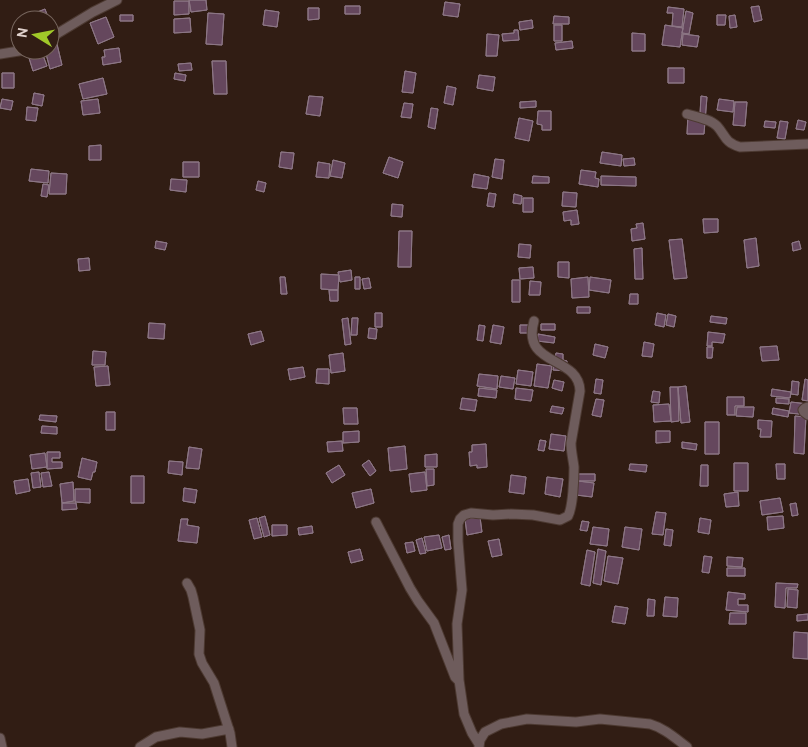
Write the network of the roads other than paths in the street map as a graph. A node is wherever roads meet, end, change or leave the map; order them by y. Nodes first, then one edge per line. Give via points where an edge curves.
1 (117, 0) edge
2 (60, 32) edge
3 (687, 114) dead end
4 (808, 144) edge
5 (534, 320) dead end
6 (808, 406) edge
7 (808, 415) edge
8 (376, 522) dead end
9 (187, 583) dead end
10 (459, 680) junction
11 (229, 729) junction
12 (0, 738) edge
13 (479, 745) edge
14 (2, 747) edge
15 (140, 747) edge
16 (232, 747) edge
17 (687, 747) edge

1 - 2 street
3 - 4 street via 710,121 731,144
5 - 10 street via 531,338 534,343 543,355 569,369 580,385 571,443 574,465 571,508 568,516 560,520 533,515 471,513 460,519
6 - 7 street via 803,410
8 - 10 street via 410,588 434,623
9 - 11 street via 200,630 200,659 214,684
10 - 13 street via 464,714
11 - 15 street via 202,734 180,732 156,737
11 - 16 street
12 - 14 street
13 - 17 street via 485,732 501,724 527,719 576,722 600,719 656,725

